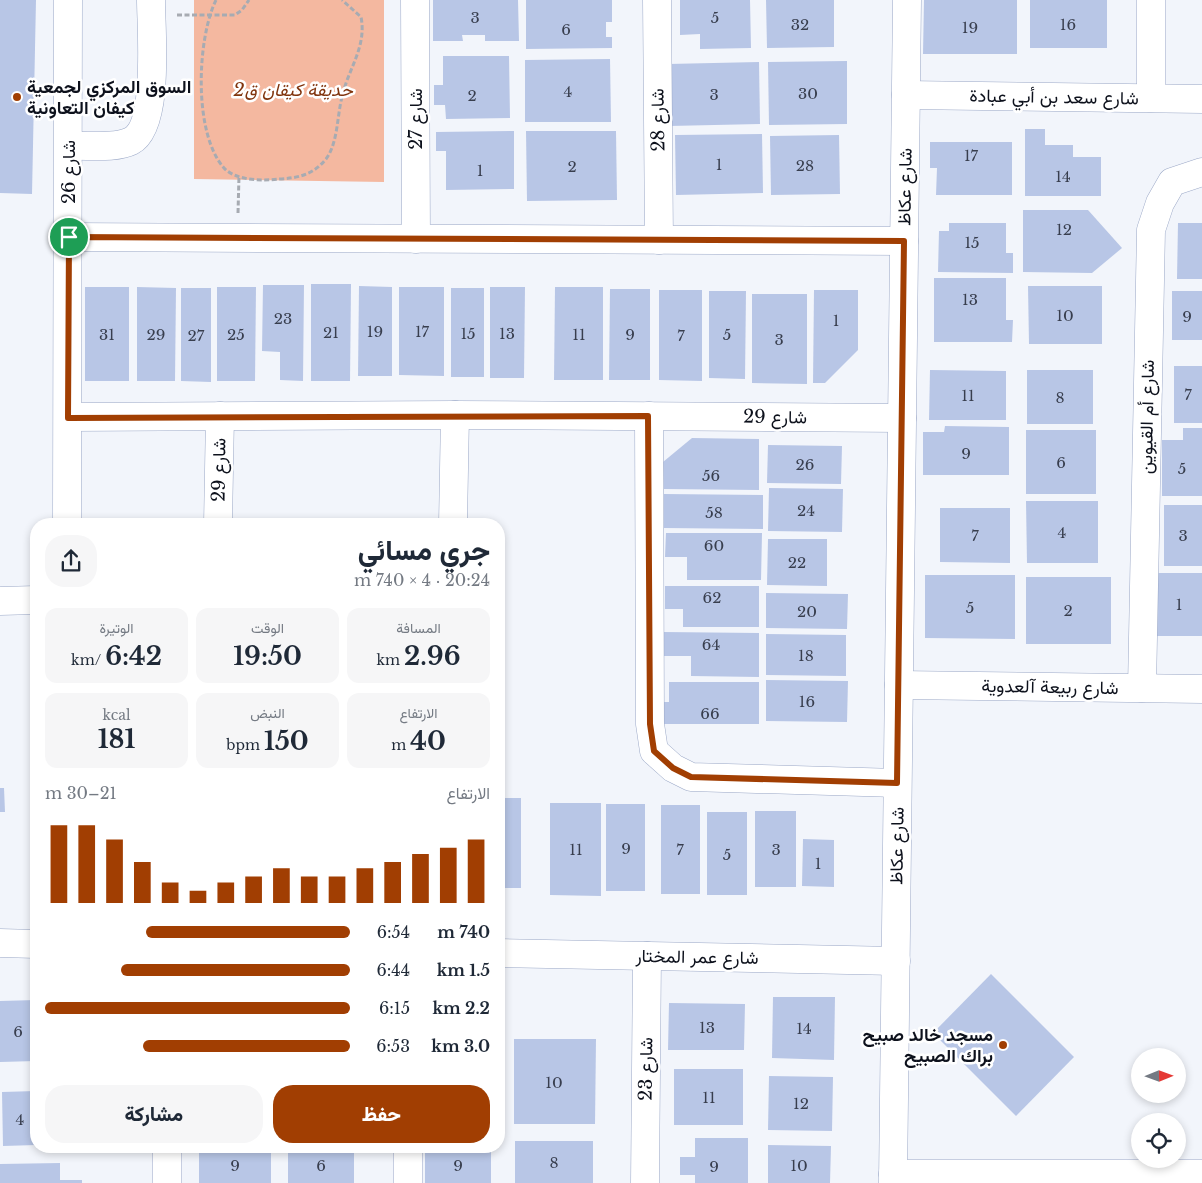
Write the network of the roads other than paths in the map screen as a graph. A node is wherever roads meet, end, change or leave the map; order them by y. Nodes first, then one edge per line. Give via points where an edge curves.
1 (68, 0) edge
2 (415, 0) edge
3 (657, 0) edge
4 (907, 0) edge
5 (1151, 0) edge
6 (151, 7) edge
7 (906, 95) junction
8 (1151, 98) junction
9 (1202, 99) edge
10 (70, 146) junction
11 (1202, 172) edge
12 (69, 237) junction
13 (416, 238) junction
14 (659, 240) junction
15 (904, 241) junction
16 (455, 415) junction
17 (220, 416) junction
18 (648, 416) junction
19 (68, 418) junction
20 (902, 418) junction
21 (67, 518) edge
22 (218, 518) edge
23 (453, 518) edge
24 (0, 600) edge
25 (30, 600) edge
26 (899, 685) junction
27 (1142, 688) junction
28 (1202, 689) edge
29 (897, 783) junction
30 (0, 943) edge
31 (30, 944) edge
32 (505, 953) edge
33 (647, 956) junction
34 (896, 961) junction
35 (167, 1153) edge
36 (408, 1153) edge
37 (1202, 1174) edge
38 (893, 1178) edge
39 (1140, 1178) edge
40 (167, 1183) edge
41 (408, 1183) edge
42 (645, 1183) edge

1 - 10 street, شارع 26
2 - 13 street, شارع 27
3 - 14 street, شارع 28
4 - 7 street, شارع عكاظ
5 - 8 street
6 - 10 street via 151,99 148,118 140,133 131,141 122,143
7 - 8 street, شارع سعد بن أبي عبادة
7 - 15 street, شارع عكاظ
8 - 9 street, شارع سعد بن أبي عبادة
10 - 12 street, شارع 26
11 - 27 street, شارع أم القيوين via 1172,182 1160,203 1151,230
12 - 13 street
12 - 19 street, شارع 26
13 - 14 street
14 - 15 street
15 - 20 street, شارع عكاظ
16 - 17 street, شارع 29
16 - 18 street, شارع 29
16 - 23 street
17 - 19 street, شارع 29
17 - 22 street, شارع 29
18 - 20 street, شارع 29
18 - 29 street via 650,724 654,751 673,768 691,777
19 - 21 street, شارع 26
20 - 26 street, شارع عكاظ
24 - 25 street
26 - 27 street, شارع ربيعة آلعدوية
26 - 29 street, شارع عكاظ
27 - 28 street, شارع ربيعة آلعدوية
29 - 34 street, شارع عكاظ
30 - 31 street
32 - 33 street, شارع عمر المختار
33 - 34 street, شارع عمر المختار
33 - 42 street, شارع 23
34 - 38 street, شارع عكاظ
35 - 40 street
36 - 41 street
37 - 39 street
38 - 39 street

